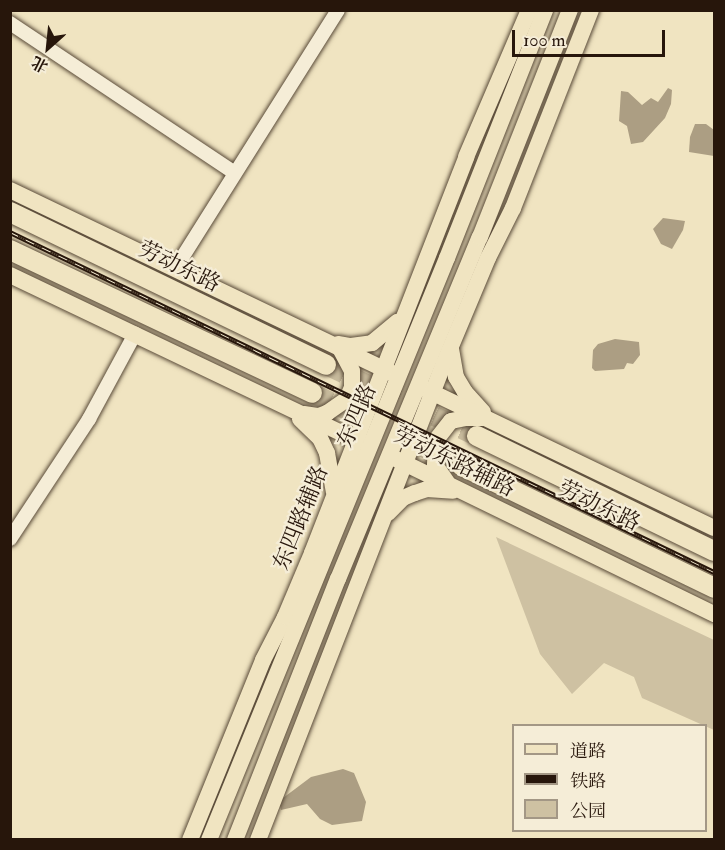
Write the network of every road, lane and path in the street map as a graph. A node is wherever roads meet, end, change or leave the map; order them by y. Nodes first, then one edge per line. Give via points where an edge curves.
1 (338, 10) edge
2 (570, 10) edge
3 (591, 10) edge
4 (540, 12) edge
5 (10, 23) edge
6 (523, 66) junction
7 (478, 132) junction
8 (235, 173) junction
9 (10, 190) edge
10 (10, 212) edge
11 (507, 219) junction
12 (10, 250) edge
13 (175, 269) junction
14 (10, 274) edge
15 (464, 276) junction
16 (454, 302) junction
17 (406, 309) junction
18 (135, 334) junction
19 (324, 341) junction
20 (340, 348) junction
21 (451, 348) junction
22 (326, 365) tunnel mouth
23 (383, 369) junction
24 (398, 376) junction
25 (426, 389) junction
26 (312, 393) tunnel mouth
27 (278, 403) junction
28 (300, 413) junction
29 (494, 422) junction
30 (477, 436) tunnel mouth
31 (362, 443) junction
32 (389, 456) junction
33 (405, 463) junction
34 (462, 466) tunnel mouth
35 (450, 485) junction
36 (472, 495) junction
37 (341, 496) junction
38 (369, 502) junction
39 (384, 518) junction
40 (714, 528) edge
41 (10, 539) edge
42 (714, 551) edge
43 (714, 588) edge
44 (310, 590) junction
45 (353, 595) junction
46 (714, 614) edge
47 (271, 644) junction
48 (310, 651) junction
49 (190, 840) edge
50 (209, 840) edge
51 (235, 840) edge
52 (258, 840) edge

1 - 8 street
2 - 15 main road, 东四路
3 - 11 main road
4 - 6 main road, 东四路
4 - 7 main road
5 - 8 street
6 - 7 main road
6 - 24 main road, 东四路
7 - 17 main road
8 - 13 street
9 - 13 main road
10 - 22 highway, 劳动东路
11 - 15 main road
11 - 21 main road
12 - 26 highway
13 - 19 main road
14 - 18 main road, 劳动东路辅路
15 - 16 main road, 东四路
16 - 21 main road
16 - 25 main road, 东四路
17 - 19 main road via 389,332 372,343 351,346
17 - 23 main road
18 - 27 main road, 劳动东路辅路
18 - 41 street via 89,419
19 - 20 main road
20 - 23 main road
20 - 28 main road via 352,371 347,399 320,416
21 - 25 main road
21 - 29 main road via 452,366 465,392
23 - 24 main road
23 - 31 main road
24 - 25 main road
24 - 31 main road, 东四路
25 - 29 main road
25 - 32 main road, 东四路
25 - 33 main road
27 - 28 main road, 劳动东路辅路
27 - 37 main road via 320,438
28 - 31 main road, 劳动东路辅路
29 - 35 main road via 465,418 451,421 436,440 435,465
29 - 40 main road
30 - 42 highway, 劳动东路
31 - 32 main road, 劳动东路辅路
31 - 37 main road, 东四路
32 - 33 main road, 劳动东路辅路
32 - 38 main road, 东四路
33 - 35 main road, 劳动东路辅路
33 - 39 main road
34 - 43 highway, 劳动东路
35 - 36 main road, 劳动东路辅路
36 - 39 main road via 427,489 403,498
36 - 46 main road, 劳动东路辅路
37 - 38 main road via 362,484 369,490
37 - 44 main road, 东四路
37 - 47 main road, 东四路辅路
38 - 48 main road, 东四路
39 - 45 main road
44 - 47 main road
44 - 50 main road, 东四路
45 - 48 main road
45 - 52 main road
47 - 49 main road, 东四路辅路
48 - 51 main road, 东四路

